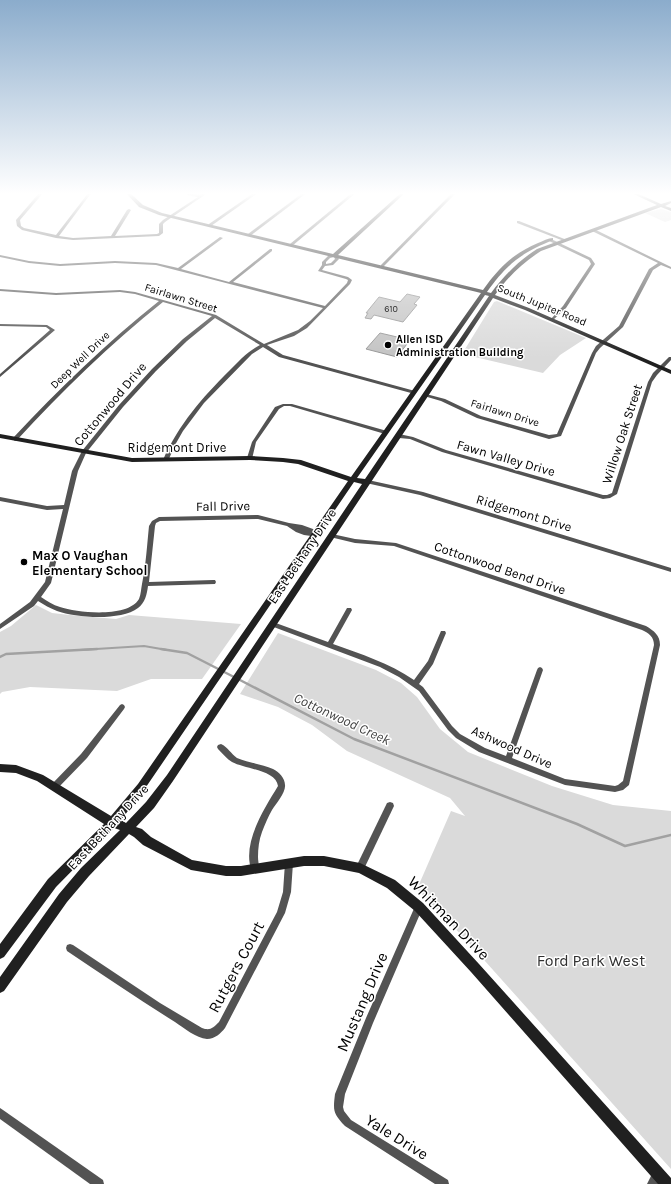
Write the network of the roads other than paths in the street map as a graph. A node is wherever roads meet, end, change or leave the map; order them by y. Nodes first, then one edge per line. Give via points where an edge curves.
1 (208, 247) edge
2 (301, 247) edge
3 (343, 247) edge
4 (400, 247) edge
5 (534, 247) edge
6 (544, 247) edge
7 (570, 247) edge
8 (629, 247) edge
9 (271, 250) dead end
10 (525, 251) junction
11 (532, 254) junction
12 (335, 255) junction
13 (0, 256) edge
14 (661, 263) junction
15 (324, 265) junction
16 (382, 266) junction
17 (671, 268) edge
18 (179, 269) junction
19 (230, 282) junction
20 (0, 290) edge
21 (484, 292) junction
22 (493, 295) junction
23 (162, 301) junction
24 (325, 307) junction
25 (215, 316) junction
26 (552, 320) junction
27 (0, 325) edge
28 (450, 340) junction
29 (461, 342) junction
30 (604, 342) junction
31 (262, 346) junction
32 (671, 358) edge
33 (662, 368) junction
34 (671, 372) edge
35 (0, 376) edge
36 (413, 392) junction
37 (426, 395) junction
38 (385, 432) junction
39 (0, 436) edge
40 (399, 436) junction
41 (15, 439) junction
42 (84, 452) junction
43 (250, 458) junction
44 (166, 460) junction
45 (353, 480) junction
46 (368, 482) junction
47 (608, 497) joint
48 (0, 499) edge
49 (67, 507) junction
50 (315, 534) junction
51 (332, 536) junction
52 (671, 570) edge
53 (213, 582) dead end
54 (145, 584) junction
55 (37, 598) junction
56 (349, 610) dead end
57 (273, 624) junction
58 (0, 628) edge
59 (443, 633) dead end
60 (656, 637) joint
61 (329, 645) junction
62 (540, 670) dead end
63 (415, 684) junction
64 (122, 707) dead end
65 (221, 747) dead end
66 (508, 760) junction
67 (0, 768) edge
68 (54, 787) junction
69 (390, 806) dead end
70 (113, 822) junction
71 (128, 829) junction
72 (289, 863) junction
73 (360, 868) junction
74 (254, 869) junction
75 (419, 907) junction
76 (70, 948) dead end
77 (0, 953) edge
78 (0, 987) edge
79 (339, 1110) joint
80 (0, 1113) edge
81 (655, 1179) edge
82 (99, 1184) edge
83 (444, 1184) edge
84 (667, 1184) edge

1 - 18 street
2 - 12 main road, South Jupiter Road
3 - 12 main road
4 - 16 street
5 - 10 main road, East Bethany Drive
6 - 11 main road, East Bethany Drive
7 - 26 street via 590,259 593,264 569,302
8 - 14 street
9 - 19 street
10 - 11 main road
10 - 21 main road, East Bethany Drive via 498,272
11 - 22 main road, East Bethany Drive via 517,265
12 - 15 street via 329,257
12 - 15 street via 337,259 332,264
12 - 16 main road, South Jupiter Road
13 - 18 street via 42,264 132,262
14 - 17 street
14 - 30 street via 651,269 617,332
15 - 24 street via 320,269 322,272 350,280
16 - 21 main road, South Jupiter Road
18 - 19 street
19 - 24 street
20 - 23 street, Fairlawn Street via 56,294 120,291
21 - 22 main road, South Jupiter Road
21 - 28 main road, East Bethany Drive
22 - 26 main road, South Jupiter Road
22 - 29 main road, East Bethany Drive
23 - 25 street, Fairlawn Street
23 - 41 street, Deep Well Drive via 81,369
24 - 31 street via 300,331
25 - 31 street, Fairlawn Street
25 - 42 street, Cottonwood Drive via 184,340 154,370
26 - 30 main road, South Jupiter Road
27 - 35 street via 47,326 53,330
28 - 29 main road
28 - 36 main road, East Bethany Drive
29 - 37 main road, East Bethany Drive
30 - 33 main road, South Jupiter Road
30 - 37 street, Fairlawn Drive via 594,353 561,433 556,436 546,436 479,417
31 - 36 street, Fairlawn Street via 281,356
31 - 44 street via 250,353 204,400 172,444
32 - 33 street, Willow Oak Street
33 - 34 main road, South Jupiter Road
33 - 47 street, Willow Oak Street via 654,374 650,382 614,494
36 - 37 main road
36 - 38 main road, East Bethany Drive
37 - 40 main road, East Bethany Drive
38 - 40 main road
38 - 43 street via 283,405 277,408 254,442
38 - 45 main road, East Bethany Drive
39 - 41 main road, Ridgemont Drive
40 - 46 main road, East Bethany Drive
40 - 47 street, Fawn Valley Drive via 494,466
41 - 42 main road, Ridgemont Drive
42 - 44 main road, Ridgemont Drive via 132,460
42 - 49 street, Cottonwood Drive via 75,471
43 - 44 main road, Ridgemont Drive
43 - 45 main road, Ridgemont Drive via 299,462
45 - 46 main road, Ridgemont Drive
45 - 50 main road, East Bethany Drive
46 - 51 main road, East Bethany Drive
46 - 52 street, Ridgemont Drive via 421,493
48 - 49 street via 47,508
49 - 55 street, Cottonwood Drive via 49,580
50 - 51 main road
50 - 54 street, Fall Drive via 308,534 289,525 258,516 162,518 156,520 152,526
50 - 70 main road, East Bethany Drive via 141,787
51 - 57 main road, East Bethany Drive
51 - 60 street, Cottonwood Bend Drive via 406,548 644,628
53 - 54 street
54 - 55 street via 142,600 138,605 120,614 71,612 58,609
55 - 58 street, Cottonwood Drive
56 - 61 street
57 - 61 street, Ashwood Drive
57 - 71 main road, East Bethany Drive via 170,778
59 - 63 street via 431,662
60 - 66 street, Ashwood Drive via 657,645 627,779 623,786 616,789 565,782
61 - 63 street, Ashwood Drive via 382,664
62 - 66 street
63 - 66 street, Ashwood Drive via 458,736 482,750
64 - 68 street via 84,756
65 - 74 street via 234,760 278,775 282,782 282,787 261,822 252,860
67 - 68 main road, Whitman Drive via 26,772
68 - 70 main road, Whitman Drive
69 - 73 street
70 - 71 main road, Whitman Drive
70 - 77 main road, East Bethany Drive via 52,883
71 - 74 main road, Whitman Drive via 191,865 226,872
71 - 78 main road, East Bethany Drive via 68,892
72 - 73 main road, Whitman Drive via 324,861
72 - 74 main road, Whitman Drive
72 - 76 street, Rutgers Court via 287,892 281,913 222,1025 210,1035 204,1035 157,1006
73 - 75 main road, Whitman Drive via 391,884
75 - 79 street, Mustang Drive via 340,1094
75 - 81 main road, Whitman Drive via 600,1110
79 - 83 street, Yale Drive via 348,1123
80 - 82 street
81 - 84 main road, Whitman Drive

